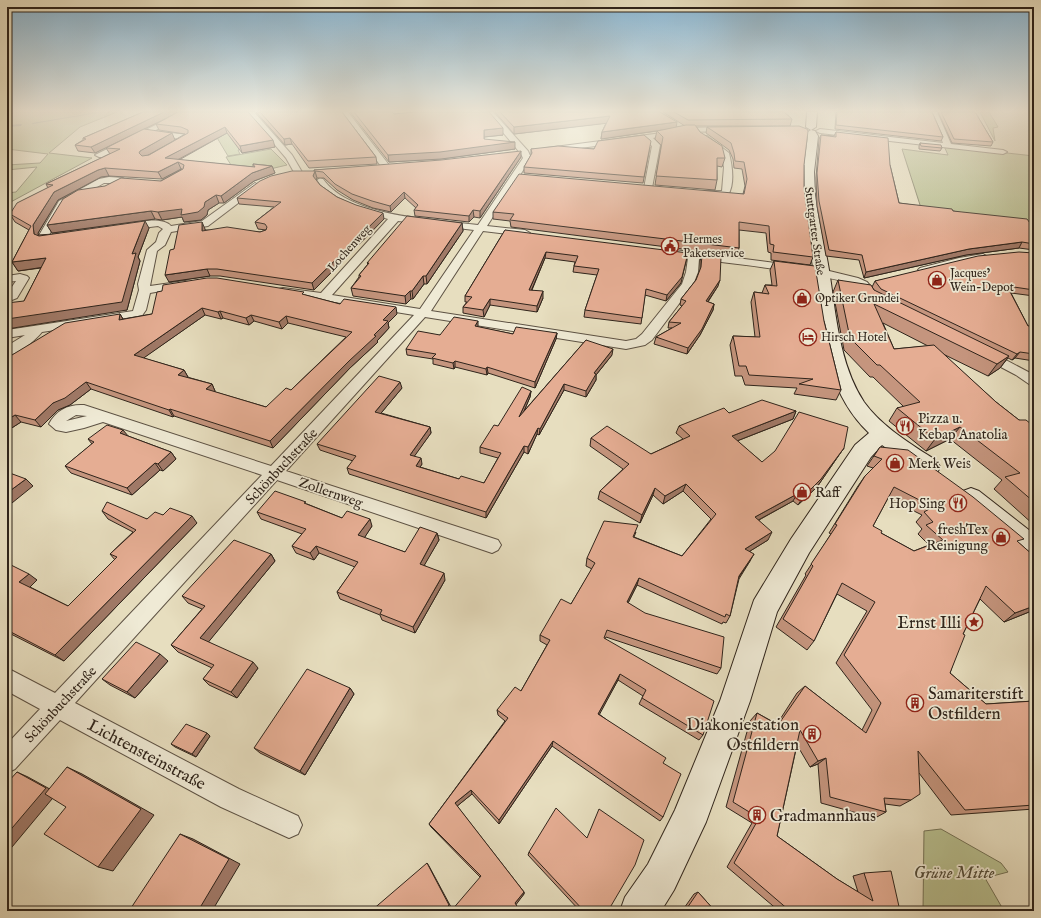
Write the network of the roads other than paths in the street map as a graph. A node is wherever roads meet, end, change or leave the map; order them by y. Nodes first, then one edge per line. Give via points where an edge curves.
1 (287, 155) edge
2 (377, 155) edge
3 (530, 155) edge
4 (654, 155) edge
5 (725, 155) edge
6 (810, 155) edge
7 (396, 166) edge
8 (386, 167) junction
9 (374, 168) edge
10 (295, 172) edge
11 (516, 176) junction
12 (526, 176) edge
13 (127, 181) edge
14 (320, 181) edge
15 (262, 182) edge
16 (648, 188) edge
17 (693, 193) edge
18 (396, 218) junction
19 (205, 224) junction
20 (218, 227) edge
21 (482, 227) junction
22 (119, 228) edge
23 (168, 228) junction
24 (533, 234) edge
25 (71, 236) edge
26 (660, 251) edge
27 (694, 256) junction
28 (991, 256) edge
29 (821, 272) junction
30 (910, 273) edge
31 (7, 279) edge
32 (875, 281) edge
33 (199, 282) edge
34 (863, 284) junction
35 (271, 289) edge
36 (145, 290) junction
37 (324, 297) junction
38 (7, 298) edge
39 (885, 304) edge
40 (422, 313) junction
41 (38, 330) junction
42 (7, 334) edge
43 (977, 349) edge
44 (7, 352) edge
45 (1034, 381) edge
46 (102, 416) dead end
47 (883, 433) junction
48 (274, 473) junction
49 (492, 545) dead end
50 (1034, 548) edge
51 (7, 679) edge
52 (59, 705) junction
53 (7, 761) edge
54 (289, 825) dead end
55 (639, 911) edge

1 - 10 street
2 - 8 street
3 - 11 street, Schönbuchstraße
4 - 16 street
5 - 17 street via 728,168 725,193
6 - 29 main road, Stuttgarter Straße via 809,193
7 - 8 street
8 - 9 street
11 - 12 street
11 - 21 street, Schönbuchstraße
13 - 25 street via 106,180 59,206 43,238
14 - 18 street via 342,201
15 - 19 street
18 - 21 street
18 - 37 street, Lochenweg
19 - 20 street
19 - 23 street
21 - 24 street
21 - 40 street, Schönbuchstraße
22 - 23 street via 159,223 165,224
23 - 36 street via 161,243 152,250 144,284
26 - 27 street
27 - 29 street
27 - 40 street via 690,278 680,295 647,337 633,344 617,345
28 - 30 street
29 - 34 street
29 - 47 main road, Stuttgarter Straße via 829,326 842,376 858,407
31 - 38 street via 23,278 13,296
32 - 34 street
33 - 36 street
34 - 39 street via 871,296
35 - 37 street
36 - 41 street via 137,314
37 - 40 street
40 - 48 street, Schönbuchstraße
41 - 42 street
41 - 44 street
43 - 45 street
46 - 48 street, Zollernweg
47 - 50 main road, Stuttgarter Straße via 998,517
47 - 55 main road via 863,451 769,598 735,701 688,822 661,877
48 - 49 street, Zollernweg
48 - 52 street, Schönbuchstraße
51 - 52 street, Lichtensteinstraße
52 - 53 street, Schönbuchstraße
52 - 54 street, Lichtensteinstraße via 230,798

